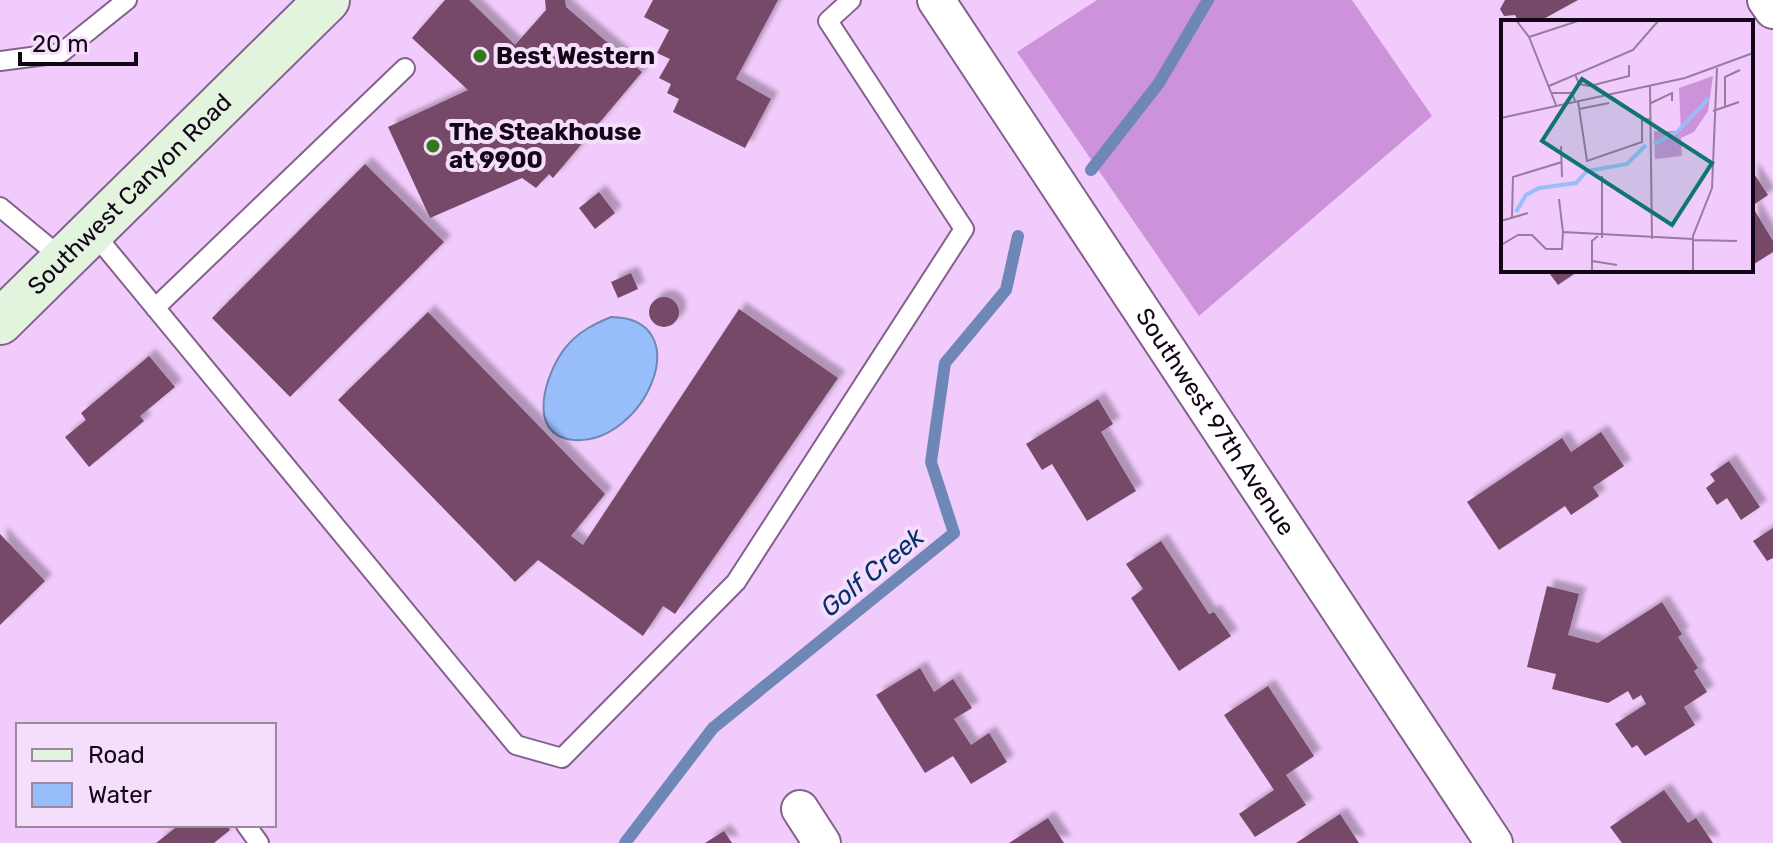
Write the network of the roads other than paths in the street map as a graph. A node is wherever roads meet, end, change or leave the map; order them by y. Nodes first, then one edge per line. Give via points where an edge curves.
1 (127, 0) edge
2 (327, 0) edge
3 (851, 0) edge
4 (936, 0) edge
5 (1766, 0) edge
6 (1773, 10) edge
7 (0, 61) edge
8 (405, 68) dead end
9 (0, 207) edge
10 (77, 245) junction
11 (155, 308) junction
12 (0, 322) edge
13 (800, 809) dead end
14 (822, 843) edge
15 (1494, 843) edge

1 - 7 lane via 61,53
2 - 10 main road, Southwest Canyon Road
3 - 11 lane via 828,21 964,229 736,582 562,758 516,745
4 - 15 street, Southwest 97th Avenue
5 - 6 street
8 - 11 lane
9 - 10 lane
10 - 11 lane
10 - 12 main road, Southwest Canyon Road
13 - 14 street

